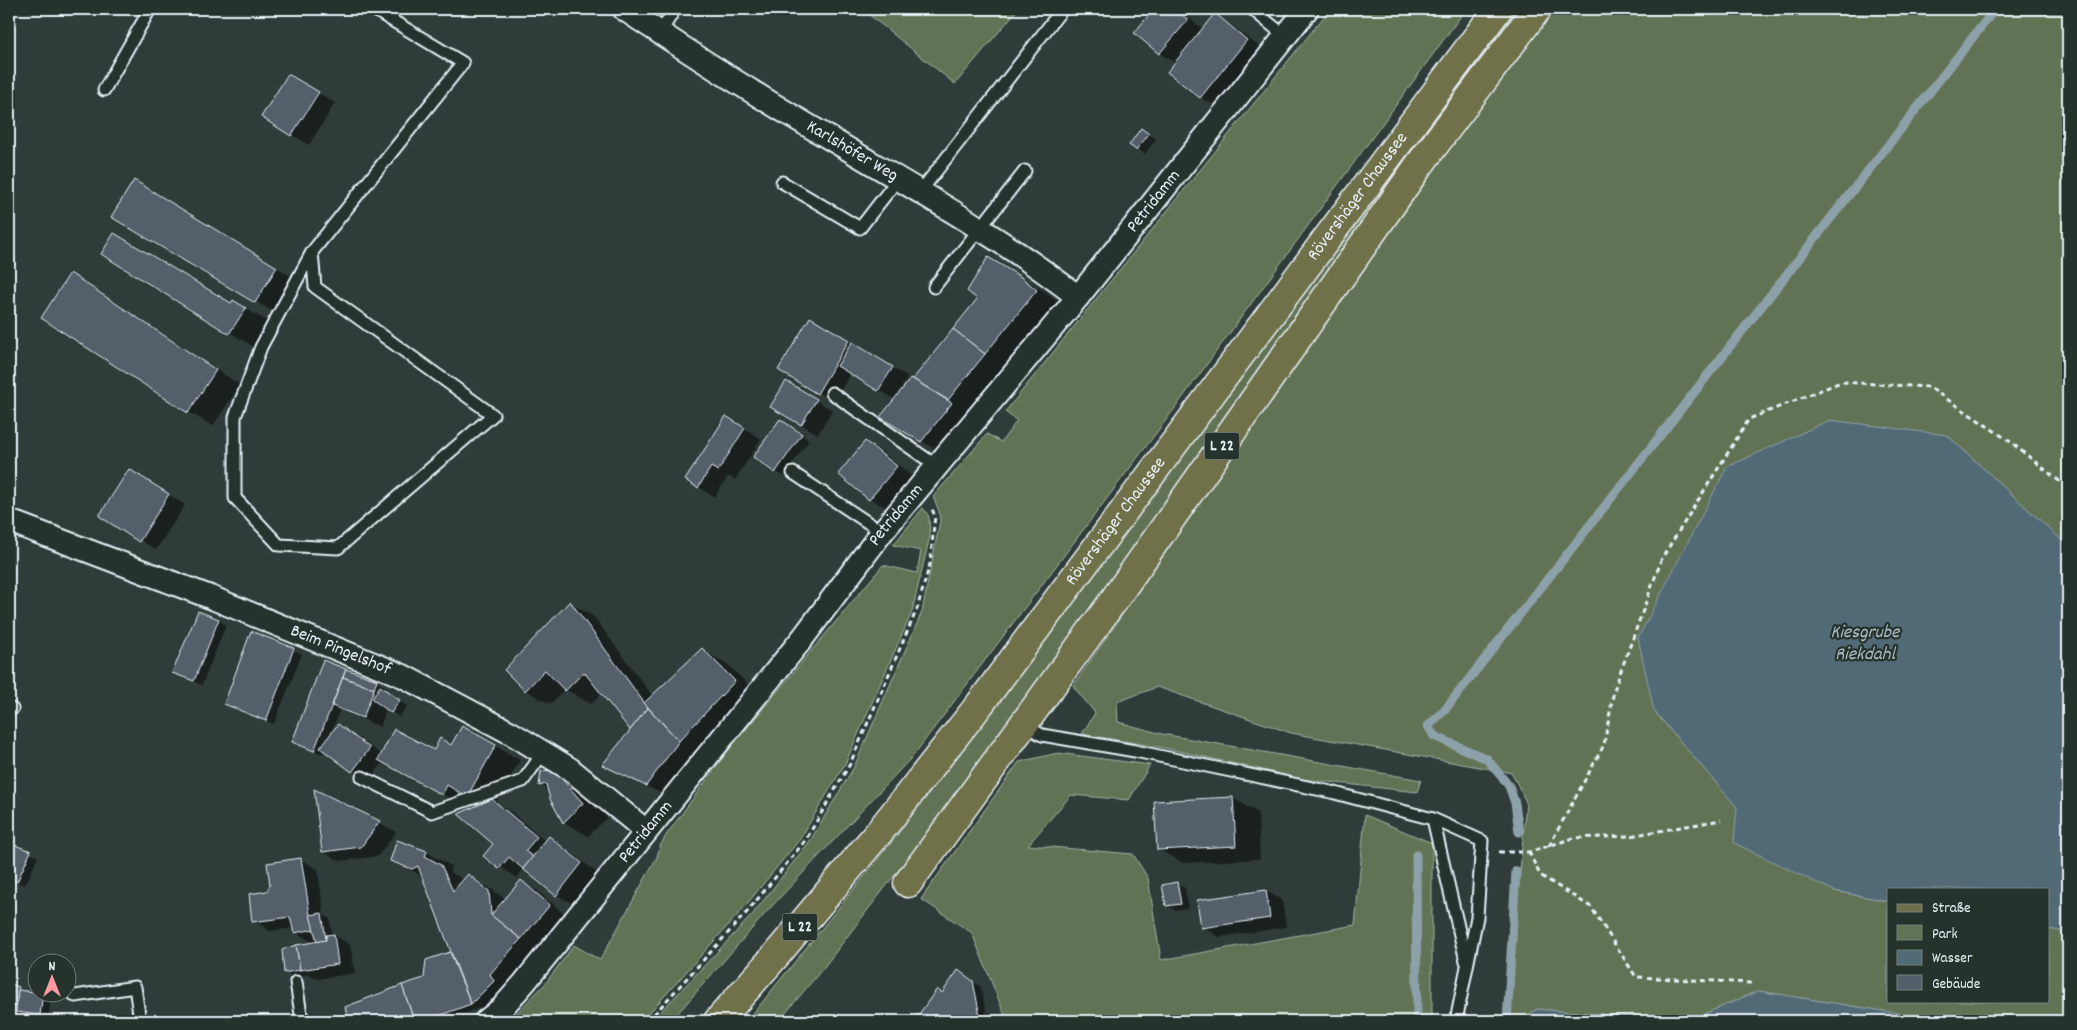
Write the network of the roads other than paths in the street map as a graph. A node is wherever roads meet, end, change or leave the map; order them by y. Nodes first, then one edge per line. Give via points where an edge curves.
1 (150, 9) edge
2 (373, 9) edge
3 (624, 9) edge
4 (675, 9) edge
5 (1252, 9) edge
6 (1308, 9) edge
7 (1498, 9) edge
8 (1537, 9) edge
9 (1060, 12) dead end
10 (660, 33) junction
11 (1286, 36) junction
12 (104, 90) dead end
13 (1025, 171) dead end
14 (898, 179) junction
15 (782, 182) dead end
16 (920, 192) junction
17 (979, 229) junction
18 (312, 252) junction
19 (934, 288) dead end
20 (1078, 297) junction
21 (832, 393) dead end
22 (938, 467) junction
23 (793, 473) dead end
24 (9, 521) edge
25 (882, 532) junction
26 (1024, 725) junction
27 (544, 753) junction
28 (362, 777) dead end
29 (1433, 819) junction
30 (646, 831) junction
31 (908, 883) dead end
32 (1467, 965) junction
33 (296, 982) dead end
34 (78, 996) edge
35 (140, 1021) edge
36 (302, 1021) edge
37 (486, 1021) edge
38 (718, 1021) edge
39 (1456, 1021) edge

1 - 12 lane
2 - 18 lane via 463,63
3 - 10 street, Karlshöfer Weg
4 - 10 lane
5 - 11 lane
6 - 11 street, Petridamm
7 - 38 main road, Rövershäger Chaussee / L 22 via 980,704 880,831
8 - 26 main road, Rövershäger Chaussee / L 22 via 1417,168
9 - 16 lane
10 - 14 street, Karlshöfer Weg via 745,89
11 - 20 street, Petridamm
13 - 17 lane
14 - 15 lane via 860,228
14 - 16 street, Karlshöfer Weg
16 - 17 street, Karlshöfer Weg
17 - 19 lane
17 - 20 street, Karlshöfer Weg
18 - 18 lane via 315,288 493,415 338,548 279,545 235,498 235,417 261,347
20 - 22 street, Petridamm
21 - 22 lane
22 - 25 street, Petridamm
23 - 25 lane
24 - 27 street, Beim Pingelshof via 210,597 403,676
25 - 30 street, Petridamm via 802,639
26 - 29 lane via 1042,735 1331,792
26 - 31 main road, Rövershäger Chaussee / L 22
27 - 28 lane via 523,781 432,812
27 - 30 street, Beim Pingelshof via 570,769
29 - 32 lane
29 - 32 lane via 1482,841 1477,917
30 - 37 street, Petridamm via 524,983
32 - 39 lane
33 - 36 lane
34 - 35 lane via 135,987

